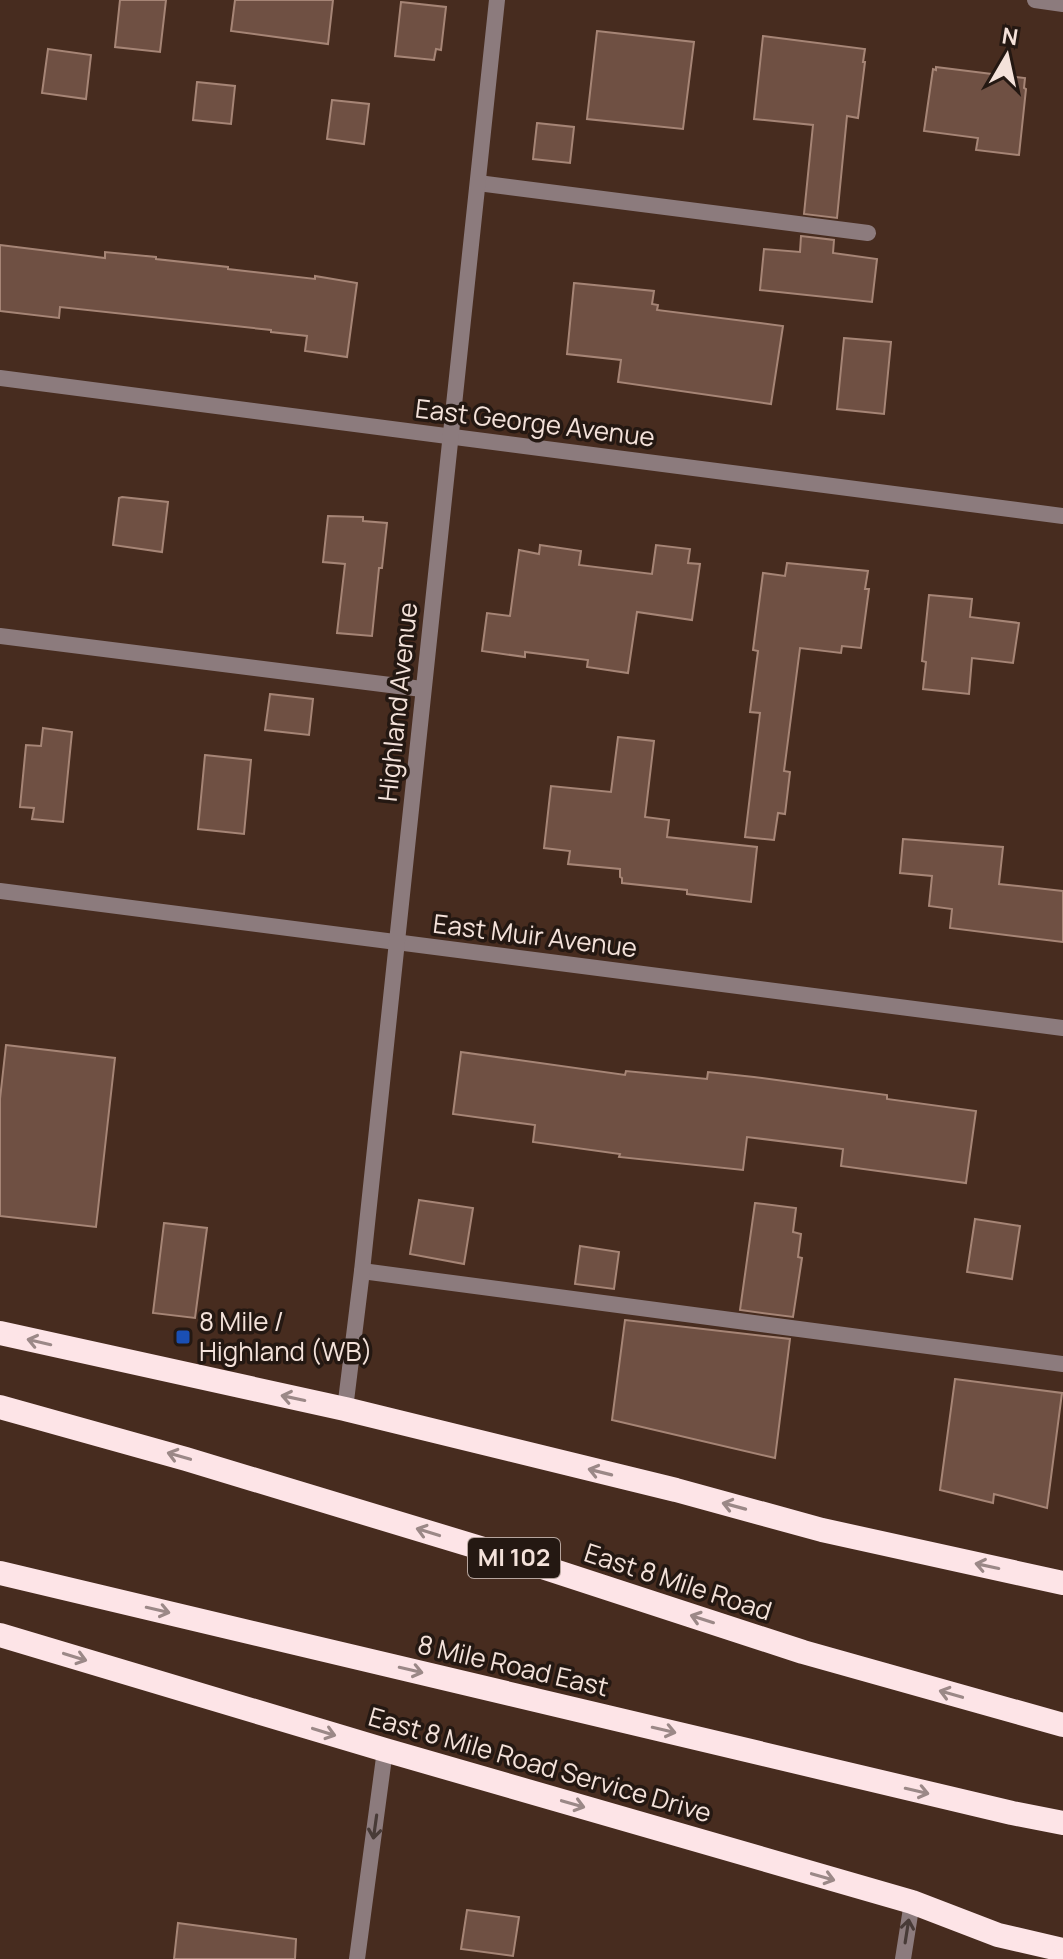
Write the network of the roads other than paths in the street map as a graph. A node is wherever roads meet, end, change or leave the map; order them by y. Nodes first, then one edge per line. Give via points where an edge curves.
1 (497, 0) edge
2 (1035, 0) edge
3 (1063, 4) edge
4 (478, 183) junction
5 (868, 233) dead end
6 (0, 378) edge
7 (451, 436) junction
8 (1063, 516) edge
9 (0, 636) edge
10 (422, 689) junction
11 (0, 891) edge
12 (397, 942) junction
13 (1063, 1028) edge
14 (362, 1271) junction
15 (0, 1333) edge
16 (1063, 1364) edge
17 (0, 1407) edge
18 (345, 1409) junction
19 (0, 1573) edge
20 (1063, 1583) edge
21 (0, 1635) edge
22 (1063, 1725) edge
23 (385, 1750) junction
24 (1063, 1823) edge
25 (912, 1902) junction
26 (1063, 1950) edge
27 (357, 1959) edge
28 (903, 1959) edge

1 - 4 street, Highland Avenue
2 - 3 street
4 - 5 street
4 - 7 street, Highland Avenue
6 - 7 street, East George Avenue
7 - 8 street, East George Avenue
7 - 10 street, Highland Avenue
9 - 10 street
10 - 12 street, Highland Avenue
11 - 12 street, East Muir Avenue
12 - 13 street, East Muir Avenue
12 - 14 street, Highland Avenue
14 - 16 street
14 - 18 street, Highland Avenue
18 -> 15 highway
22 -> 17 highway, East 8 Mile Road / MI 102 via 803,1652 530,1563
20 -> 18 highway via 822,1530
19 -> 24 highway, 8 Mile Road East
21 -> 23 highway, East 8 Mile Road Service Drive
23 -> 25 highway, East 8 Mile Road Service Drive
23 -> 27 street
25 - 26 highway, East 8 Mile Road Service Drive via 998,1935
28 -> 25 street

